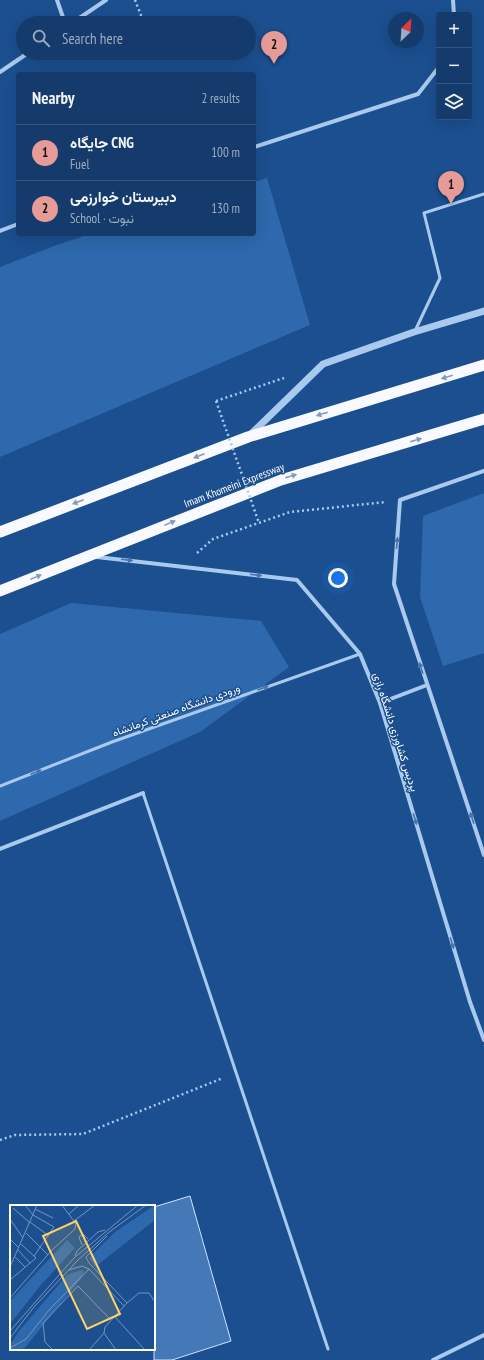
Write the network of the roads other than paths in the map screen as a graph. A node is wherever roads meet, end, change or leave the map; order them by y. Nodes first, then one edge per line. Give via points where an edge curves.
1 (57, 0) edge
2 (106, 0) edge
3 (453, 0) edge
4 (454, 12) edge
5 (63, 16) edge
6 (82, 16) edge
7 (18, 60) edge
8 (436, 71) edge
9 (0, 72) edge
10 (256, 146) edge
11 (484, 194) edge
12 (16, 225) edge
13 (0, 231) edge
14 (484, 311) edge
15 (414, 332) junction
16 (484, 365) edge
17 (484, 419) edge
18 (248, 437) junction
19 (484, 471) edge
20 (0, 532) edge
21 (89, 556) junction
22 (0, 591) edge
23 (360, 654) junction
24 (427, 685) junction
25 (380, 703) junction
26 (0, 786) edge
27 (143, 793) joint
28 (0, 849) edge
29 (484, 855) edge
30 (484, 1040) edge
31 (484, 1335) edge
32 (328, 1349) dead end
33 (433, 1360) edge

1 - 5 street
2 - 6 street
3 - 4 street
7 - 9 street
8 - 10 street via 418,94
11 - 15 lane via 424,213 440,278
12 - 13 street
14 - 15 street
15 - 18 street via 323,364
16 -> 18 highway
21 -> 17 highway, Imam Khomeini Expressway via 281,480
18 -> 20 highway
24 -> 19 street via 394,584 400,500
22 -> 21 highway, Imam Khomeini Expressway
21 -> 23 street, پردیس کشاورزی دانشگاه رازی via 297,580
23 - 25 street, پردیس کشاورزی دانشگاه رازی
26 -> 23 lane, ورودی دانشگاه صنعتی کرمانشاه via 112,742
24 - 25 street
29 -> 24 street
25 -> 30 street, پردیس کشاورزی دانشگاه رازی via 470,1002
27 - 28 street
27 - 32 lane
31 - 33 street

